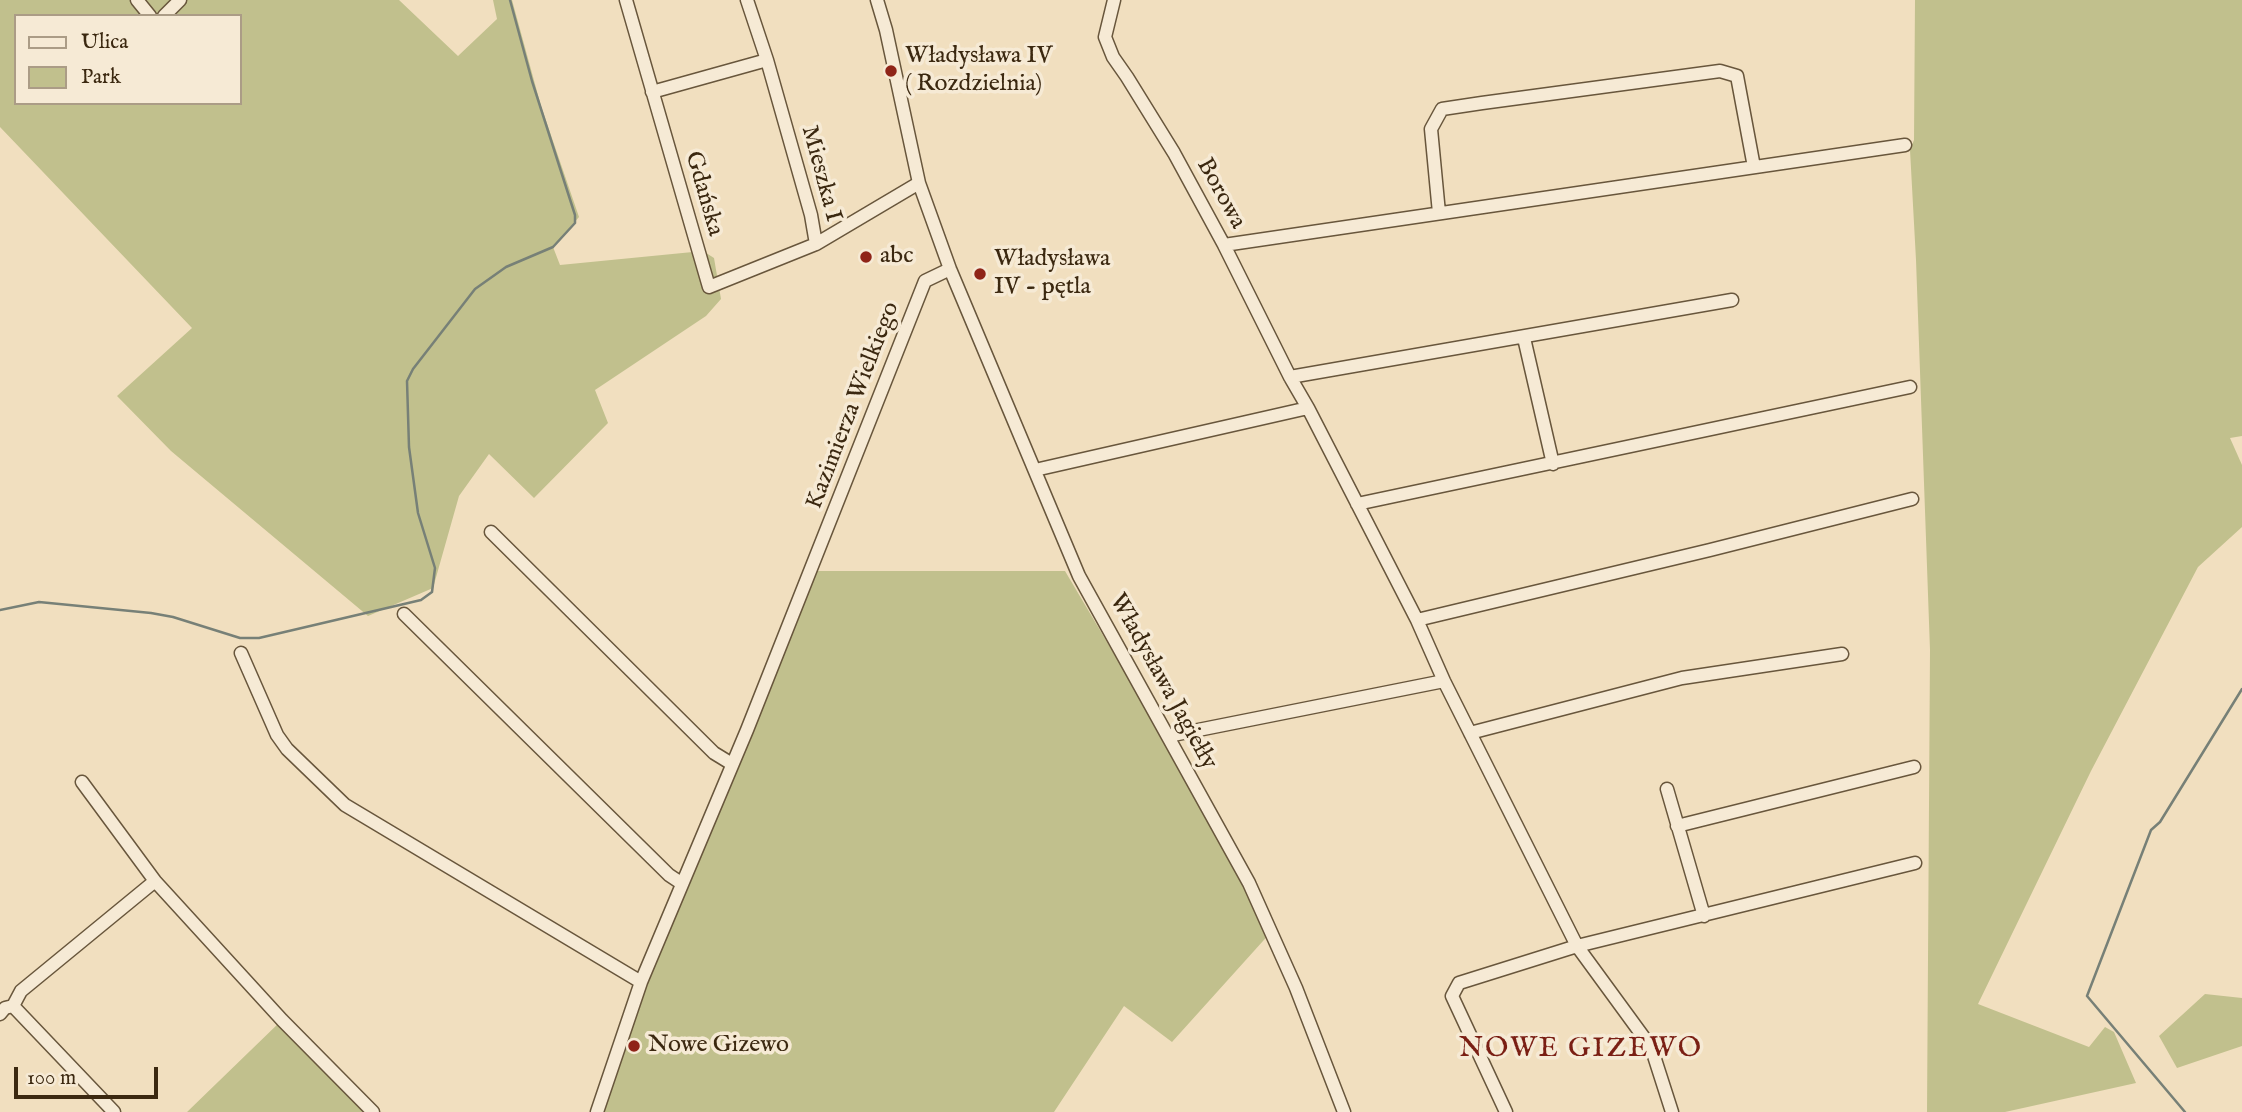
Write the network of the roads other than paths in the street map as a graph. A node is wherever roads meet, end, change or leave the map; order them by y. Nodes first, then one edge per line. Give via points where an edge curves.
1 (136, 0) edge
2 (180, 0) edge
3 (626, 0) edge
4 (747, 0) edge
5 (877, 0) edge
6 (1114, 0) edge
7 (148, 14) edge
8 (166, 14) edge
9 (767, 60) junction
10 (652, 92) junction
11 (1905, 145) dead end
12 (1754, 167) junction
13 (919, 183) junction
14 (1439, 213) junction
15 (816, 244) junction
16 (1224, 245) junction
17 (950, 269) junction
18 (1732, 300) dead end
19 (1524, 338) junction
20 (1290, 377) junction
21 (1910, 387) dead end
22 (1308, 408) junction
23 (1553, 464) junction
24 (1035, 470) junction
25 (1912, 499) dead end
26 (1357, 504) junction
27 (491, 532) dead end
28 (404, 614) dead end
29 (1417, 620) junction
30 (241, 653) dead end
31 (1842, 654) dead end
32 (1444, 681) junction
33 (1470, 733) junction
34 (1168, 736) junction
35 (732, 764) junction
36 (1914, 767) dead end
37 (82, 782) dead end
38 (1667, 789) dead end
39 (1676, 826) junction
40 (1914, 863) dead end
41 (155, 881) junction
42 (681, 883) junction
43 (1704, 916) junction
44 (1577, 946) junction
45 (640, 982) junction
46 (13, 1006) junction
47 (0, 1014) edge
48 (114, 1112) edge
49 (373, 1112) edge
50 (597, 1112) edge
51 (1343, 1112) edge
52 (1506, 1112) edge
53 (1672, 1112) edge

1 - 7 street
2 - 8 street
3 - 10 street, Gdańska
4 - 9 street, Mieszka I
5 - 13 street, Władysława Jagiełły
6 - 16 street, Borowa via 1105,37 1113,57 1174,153
9 - 10 street
9 - 15 street, Mieszka I
10 - 15 street, Gdańska via 709,287
11 - 12 street
12 - 14 street
12 - 14 street via 1737,76 1720,71 1482,103 1442,109 1431,129
13 - 15 street, Mieszka I
13 - 17 street, Władysława Jagiełły
14 - 16 street
16 - 20 street, Borowa
17 - 24 street, Władysława Jagiełły
17 - 35 street, Kazimierza Wielkiego via 925,281
18 - 19 street
19 - 20 street
19 - 23 street
20 - 22 street, Borowa
21 - 23 street
22 - 24 street
22 - 26 street, Borowa
23 - 26 street
24 - 34 street, Władysława Jagiełły via 1079,576
25 - 29 street
26 - 29 street, Borowa
27 - 35 street via 714,753
28 - 42 street
29 - 32 street, Borowa
30 - 45 street via 277,735 345,805
31 - 33 street via 1682,678
32 - 33 street, Borowa
32 - 34 street
33 - 44 street, Borowa
34 - 51 street, Władysława Jagiełły via 1272,930
35 - 42 street, Kazimierza Wielkiego
36 - 39 street
37 - 41 street
38 - 39 street
39 - 43 street
40 - 43 street
41 - 46 street via 21,991
41 - 49 street
42 - 45 street, Kazimierza Wielkiego
43 - 44 street
44 - 52 street via 1459,983 1452,996
44 - 53 street, Borowa via 1645,1039
45 - 50 street, Kazimierza Wielkiego
46 - 47 street
46 - 48 street

